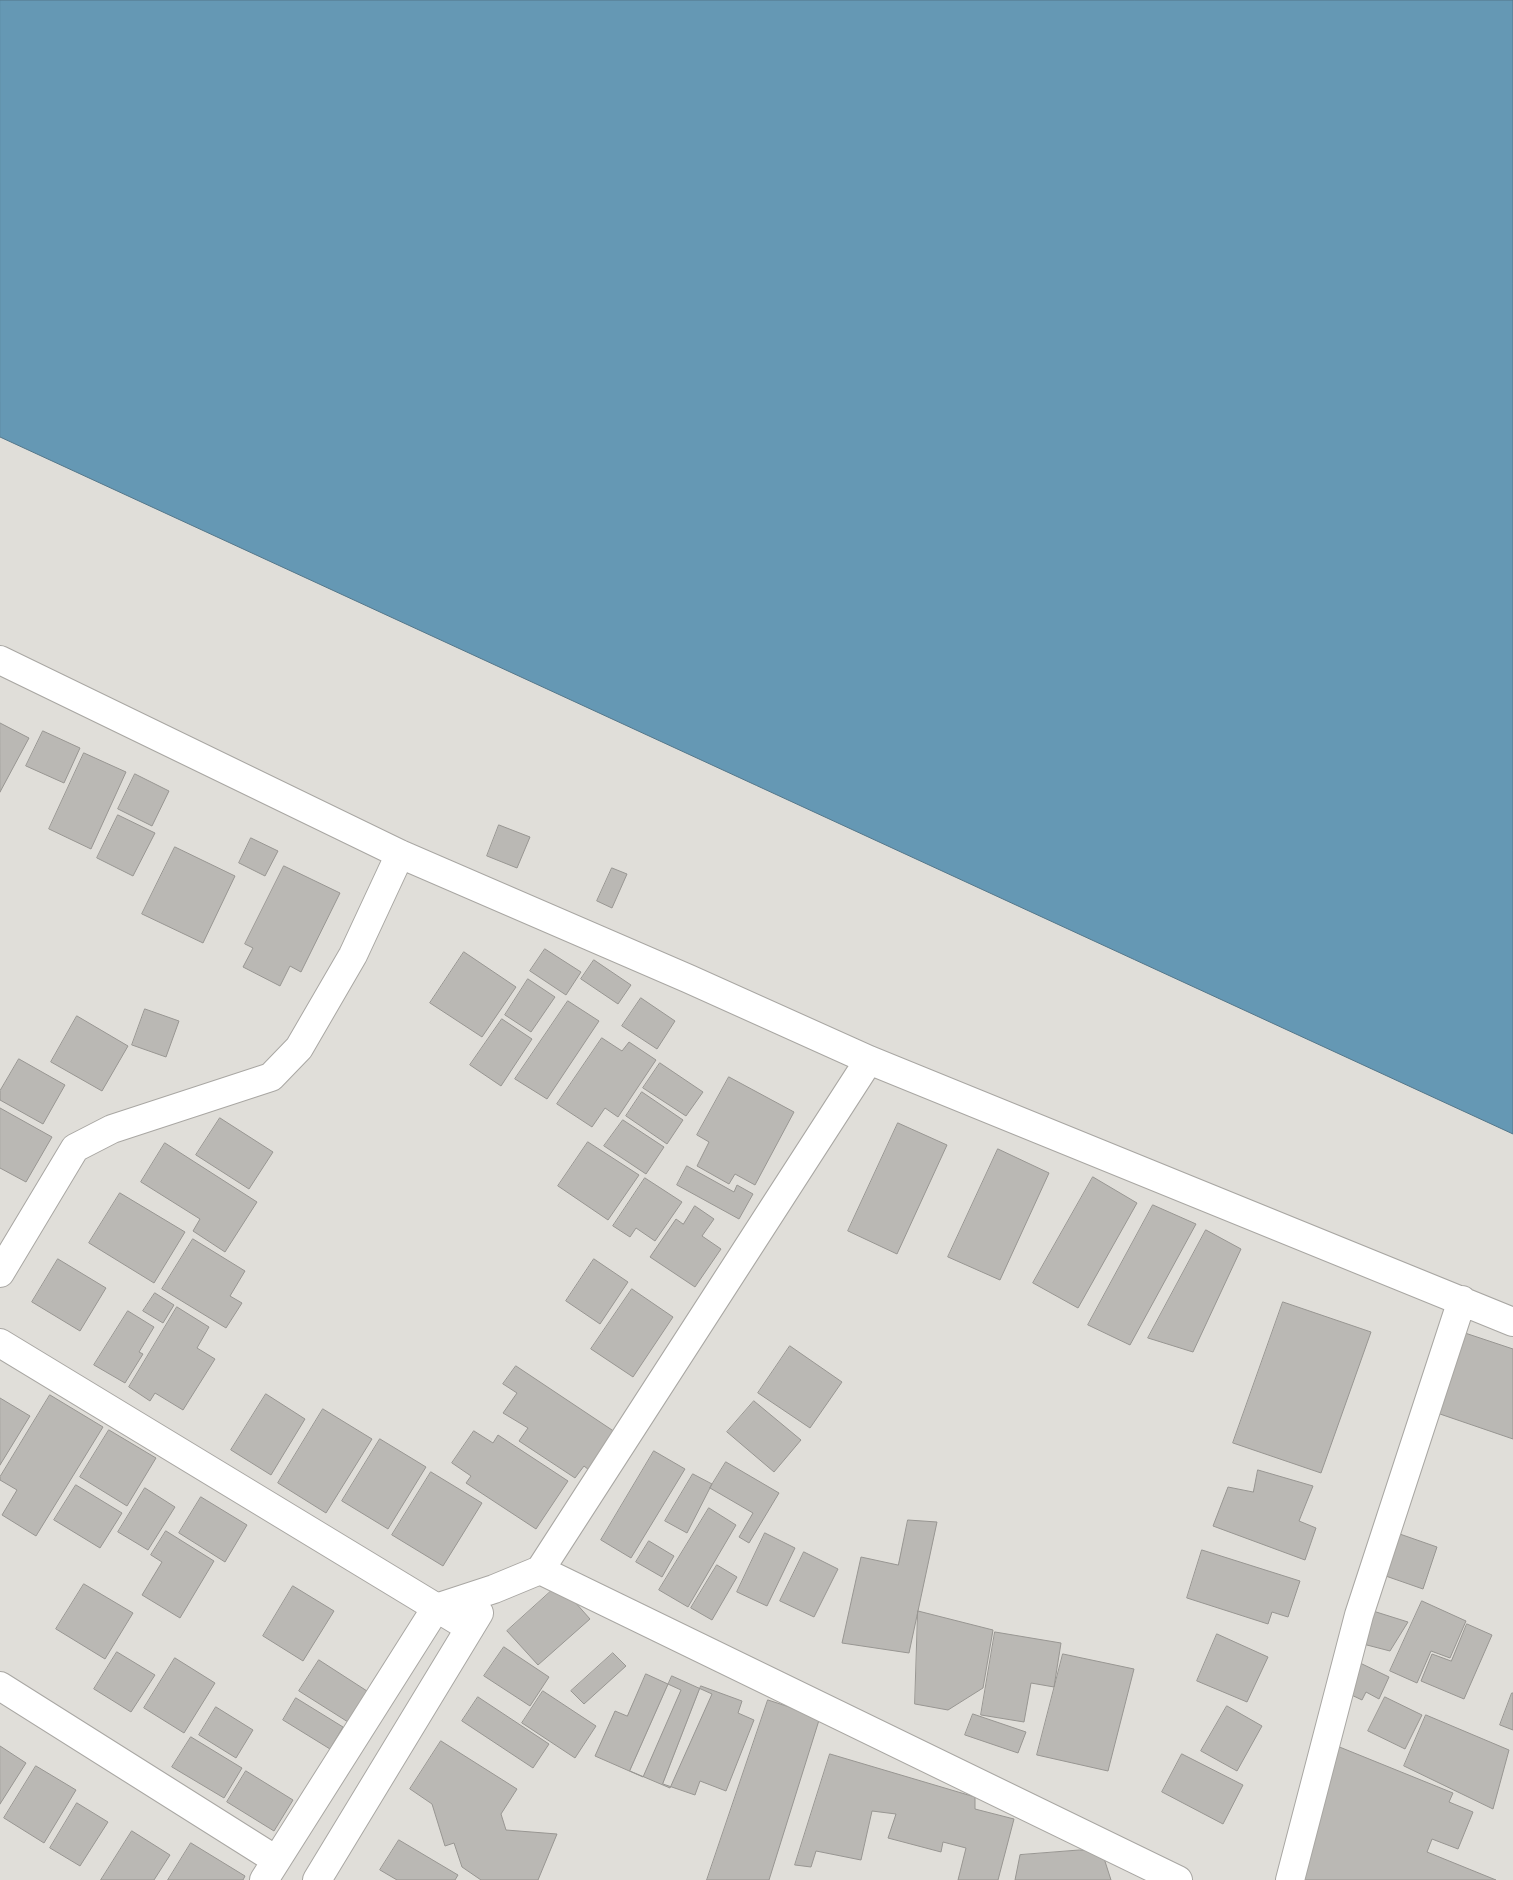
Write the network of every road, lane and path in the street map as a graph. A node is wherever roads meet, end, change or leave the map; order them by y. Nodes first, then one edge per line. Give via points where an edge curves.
1 (0, 660) edge
2 (400, 854) junction
3 (869, 1060) junction
4 (0, 1273) edge
5 (1462, 1300) junction
6 (1513, 1322) edge
7 (0, 1343) edge
8 (540, 1570) junction
9 (494, 1588) junction
10 (436, 1608) junction
11 (470, 1628) junction
12 (0, 1686) edge
13 (270, 1870) edge
14 (317, 1880) edge
15 (1178, 1880) edge
16 (1290, 1880) edge

1 - 2 street
2 - 3 street
2 - 4 street via 354,955 299,1048 271,1076 112,1128 74,1148
3 - 5 street
3 - 8 street
5 - 6 street
5 - 16 street via 1358,1615
7 - 10 street
8 - 9 street
8 - 15 street
9 - 10 street
9 - 11 street
10 - 11 street
10 - 13 street
11 - 14 street
12 - 13 street

